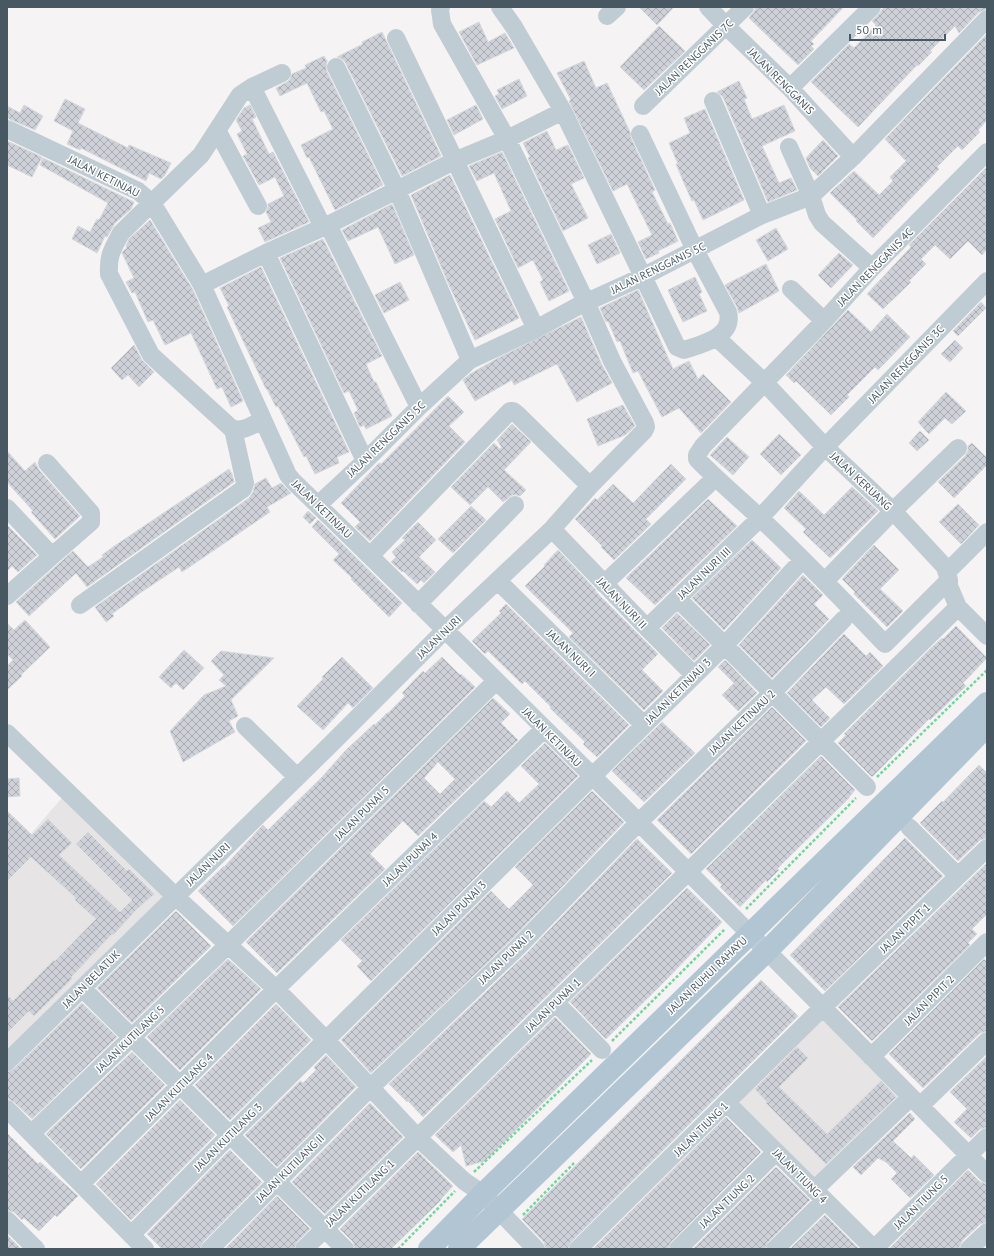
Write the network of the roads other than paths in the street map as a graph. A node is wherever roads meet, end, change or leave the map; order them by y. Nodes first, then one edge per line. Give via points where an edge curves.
1 (441, 7) edge
2 (500, 7) edge
3 (708, 7) edge
4 (745, 7) edge
5 (872, 7) edge
6 (987, 19) edge
7 (726, 26) junction
8 (396, 38) dead end
9 (336, 67) dead end
10 (282, 73) dead end
11 (252, 87) junction
12 (790, 88) junction
13 (713, 101) dead end
14 (643, 106) dead end
15 (563, 111) junction
16 (7, 129) edge
17 (217, 130) junction
18 (640, 134) dead end
19 (507, 139) junction
20 (789, 147) dead end
21 (987, 152) edge
22 (853, 157) junction
23 (454, 161) junction
24 (397, 190) junction
25 (811, 196) junction
26 (152, 203) junction
27 (258, 206) dead end
28 (762, 215) junction
29 (325, 226) junction
30 (695, 250) junction
31 (266, 253) junction
32 (872, 268) junction
33 (642, 277) junction
34 (987, 281) edge
35 (202, 285) junction
36 (791, 289) dead end
37 (586, 302) junction
38 (824, 321) junction
39 (536, 329) junction
40 (717, 338) junction
41 (470, 360) junction
42 (765, 383) junction
43 (419, 407) junction
44 (262, 420) junction
45 (233, 429) junction
46 (824, 447) junction
47 (958, 448) dead end
48 (365, 461) junction
49 (47, 463) dead end
50 (714, 478) junction
51 (590, 486) junction
52 (515, 505) dead end
53 (318, 506) junction
54 (7, 508) edge
55 (894, 511) junction
56 (760, 518) junction
57 (552, 529) junction
58 (987, 532) edge
59 (52, 556) junction
60 (370, 556) junction
61 (795, 568) dead end
62 (948, 576) junction
63 (498, 581) junction
64 (825, 581) junction
65 (604, 584) junction
66 (7, 596) edge
67 (678, 599) junction
68 (418, 604) junction
69 (80, 605) dead end
70 (958, 607) junction
71 (844, 619) dead end
72 (647, 628) junction
73 (445, 630) junction
74 (987, 636) edge
75 (725, 645) junction
76 (694, 675) junction
77 (496, 681) junction
78 (772, 693) junction
79 (987, 703) edge
80 (644, 725) junction
81 (245, 726) dead end
82 (987, 726) edge
83 (544, 729) junction
84 (7, 733) edge
85 (821, 742) junction
86 (297, 777) junction
87 (592, 777) junction
88 (867, 787) dead end
89 (638, 823) junction
90 (909, 827) dead end
91 (987, 848) edge
92 (688, 872) junction
93 (958, 876) junction
94 (175, 896) junction
95 (750, 934) junction
96 (987, 942) edge
97 (228, 945) junction
98 (767, 951) junction
99 (82, 988) junction
100 (276, 989) junction
101 (556, 1003) junction
102 (822, 1008) junction
103 (131, 1038) junction
104 (326, 1040) junction
105 (987, 1041) edge
106 (602, 1050) dead end
107 (871, 1057) junction
108 (7, 1062) edge
109 (181, 1086) junction
110 (370, 1088) junction
111 (915, 1102) junction
112 (727, 1103) junction
113 (7, 1109) edge
114 (32, 1133) junction
115 (230, 1135) junction
116 (417, 1137) junction
117 (987, 1137) edge
118 (776, 1152) junction
119 (968, 1156) junction
120 (987, 1174) edge
121 (276, 1182) junction
122 (81, 1184) junction
123 (483, 1194) junction
124 (819, 1195) junction
125 (499, 1210) junction
126 (7, 1220) edge
127 (324, 1228) junction
128 (987, 1232) edge
129 (131, 1236) junction
130 (36, 1249) edge
131 (145, 1249) edge
132 (210, 1249) edge
133 (304, 1249) edge
134 (345, 1249) edge
135 (428, 1249) edge
136 (459, 1249) edge
137 (536, 1249) edge
138 (578, 1249) edge
139 (678, 1249) edge
140 (775, 1249) edge
141 (874, 1249) edge
142 (969, 1249) edge

1 - 19 street via 442,24
2 - 15 street
3 - 7 street, JALAN RENGGANIS
4 - 7 street, JALAN RENGGANIS 7C
5 - 12 street
6 - 22 street, JALAN RENGGANIS 5C
7 - 12 street, JALAN RENGGANIS
7 - 14 street, JALAN RENGGANIS 7C
8 - 23 street
9 - 24 street
10 - 11 street
11 - 17 street via 240,95
11 - 29 street
12 - 22 street, JALAN RENGGANIS
13 - 28 street
15 - 19 street
15 - 33 street
16 - 26 street, JALAN KETINJAU via 138,191
17 - 26 street via 201,155
17 - 27 street
18 - 30 street
19 - 23 street
19 - 37 street
20 - 25 street
21 - 32 street, JALAN RENGGANIS 4C
22 - 25 street, JALAN RENGGANIS 5C
23 - 24 street
23 - 39 street
24 - 29 street
24 - 41 street
25 - 28 street, JALAN RENGGANIS 5C
25 - 32 street via 822,223
26 - 35 street, JALAN KETINJAU
26 - 45 street via 121,234 108,259 109,274 151,355
28 - 30 street, JALAN RENGGANIS 5C
29 - 31 street
29 - 43 street
30 - 33 street, JALAN RENGGANIS 5C
30 - 40 street via 730,319
31 - 35 street
31 - 48 street
32 - 38 street, JALAN RENGGANIS 4C
33 - 37 street, JALAN RENGGANIS 5C
33 - 40 street via 677,347 684,350
34 - 46 street, JALAN RENGGANIS 3C
35 - 44 street, JALAN KETINJAU
36 - 38 street
37 - 39 street, JALAN RENGGANIS 5C
37 - 51 street, JALAN NURI via 612,361 646,427
38 - 42 street, JALAN RENGGANIS 4C
39 - 41 street, JALAN RENGGANIS 5C
40 - 42 street, JALAN KERUANG
41 - 43 street, JALAN RENGGANIS 5C
42 - 46 street, JALAN KERUANG
42 - 50 street, JALAN RENGGANIS 4C via 699,450 697,459
43 - 48 street, JALAN RENGGANIS 5C
44 - 45 street via 244,429
44 - 53 street, JALAN KETINJAU via 288,476
45 - 69 street via 245,483 243,489
46 - 55 street, JALAN KERUANG
46 - 56 street, JALAN RENGGANIS 3C
47 - 55 street
48 - 53 street, JALAN RENGGANIS 5C
49 - 59 street via 91,513 92,518 92,522
50 - 56 street
50 - 65 street
51 - 57 street, JALAN NURI
51 - 60 street via 513,411
52 - 68 street
53 - 60 street, JALAN KETINJAU
54 - 59 street
55 - 62 street, JALAN KERUANG via 945,567
55 - 64 street
56 - 64 street
56 - 67 street, JALAN NURI III
57 - 63 street, JALAN NURI
57 - 65 street, JALAN NURI II
58 - 62 street
59 - 66 street
60 - 68 street, JALAN KETINJAU
61 - 75 street, JALAN KETINJAU 3
62 - 64 street via 885,644
62 - 70 street, JALAN KERUANG via 949,586
63 - 73 street, JALAN NURI
63 - 80 street, JALAN NURI I
65 - 72 street, JALAN NURI II
67 - 72 street, JALAN NURI III
67 - 75 street
68 - 73 street, JALAN KETINJAU
70 - 74 street, JALAN KERUANG
70 - 85 street
71 - 78 street, JALAN KETINJAU 2
72 - 76 street, JALAN NURI II
73 - 77 street, JALAN KETINJAU
73 - 86 street, JALAN NURI
75 - 76 street, JALAN KETINJAU 3
75 - 78 street
76 - 80 street, JALAN KETINJAU 3
77 - 83 street, JALAN KETINJAU
77 - 97 street, JALAN PUNAI 5
78 - 85 street
78 - 89 street, JALAN KETINJAU 2
79 - 95 main road, JALAN RUHUI RAHAYU
80 - 87 street, JALAN KETINJAU 3
81 - 86 street
82 - 98 main road
83 - 87 street, JALAN KETINJAU
83 - 100 street, JALAN PUNAI 4
84 - 94 street
85 - 88 street
85 - 92 street
86 - 94 street, JALAN NURI
87 - 89 street, JALAN KETINJAU
87 - 104 street, JALAN PUNAI 3
89 - 92 street, JALAN KETINJAU
89 - 110 street, JALAN PUNAI 2 via 519,946
90 - 93 street
91 - 93 street, JALAN PIPIT 1
92 - 95 street, JALAN KETINJAU
92 - 101 street, JALAN PUNAI 1
93 - 102 street, JALAN PIPIT 1
94 - 97 street
94 - 99 street, JALAN BELATUK
95 - 98 street, JALAN KETINJAU
95 - 123 main road, JALAN RUHUI RAHAYU
96 - 107 street, JALAN PIPIT 2
97 - 100 street
97 - 103 street, JALAN KUTILANG 5
98 - 102 street, JALAN KETINJAU
98 - 125 main road
99 - 103 street
99 - 108 street, JALAN BELATUK
100 - 104 street
100 - 109 street, JALAN KUTILANG 4
101 - 106 street
101 - 116 street, JALAN PUNAI 1
102 - 107 street, JALAN KETINJAU
102 - 112 street, JALAN TIUNG 1
103 - 109 street
103 - 114 street, JALAN KUTILANG 5
104 - 110 street
104 - 115 street, JALAN KUTILANG 3
105 - 111 street
107 - 111 street, JALAN KETINJAU
109 - 115 street
109 - 122 street, JALAN KUTILANG 4
110 - 116 street
110 - 121 street, JALAN KUTILANG II
111 - 119 street, JALAN KETINJAU
111 - 124 street
112 - 118 street, JALAN TIUNG 4
112 - 138 street, JALAN TIUNG 1
113 - 114 street
114 - 122 street
115 - 121 street
115 - 129 street, JALAN KUTILANG 3
116 - 123 street via 464,1181
116 - 127 street, JALAN KUTILANG 1
117 - 119 street, JALAN TIUNG 5
118 - 124 street, JALAN TIUNG 4
118 - 139 street, JALAN TIUNG 2
119 - 120 street, JALAN KETINJAU
119 - 141 street, JALAN TIUNG 5
121 - 127 street
121 - 132 street, JALAN KUTILANG II
122 - 129 street
123 - 125 street
123 - 135 main road, JALAN RUHUI RAHAYU
124 - 140 street
124 - 141 street, JALAN TIUNG 4
125 - 136 main road
125 - 137 street
126 - 130 street
127 - 133 street, JALAN KUTILANG 1
127 - 134 street
128 - 142 street
129 - 131 street

